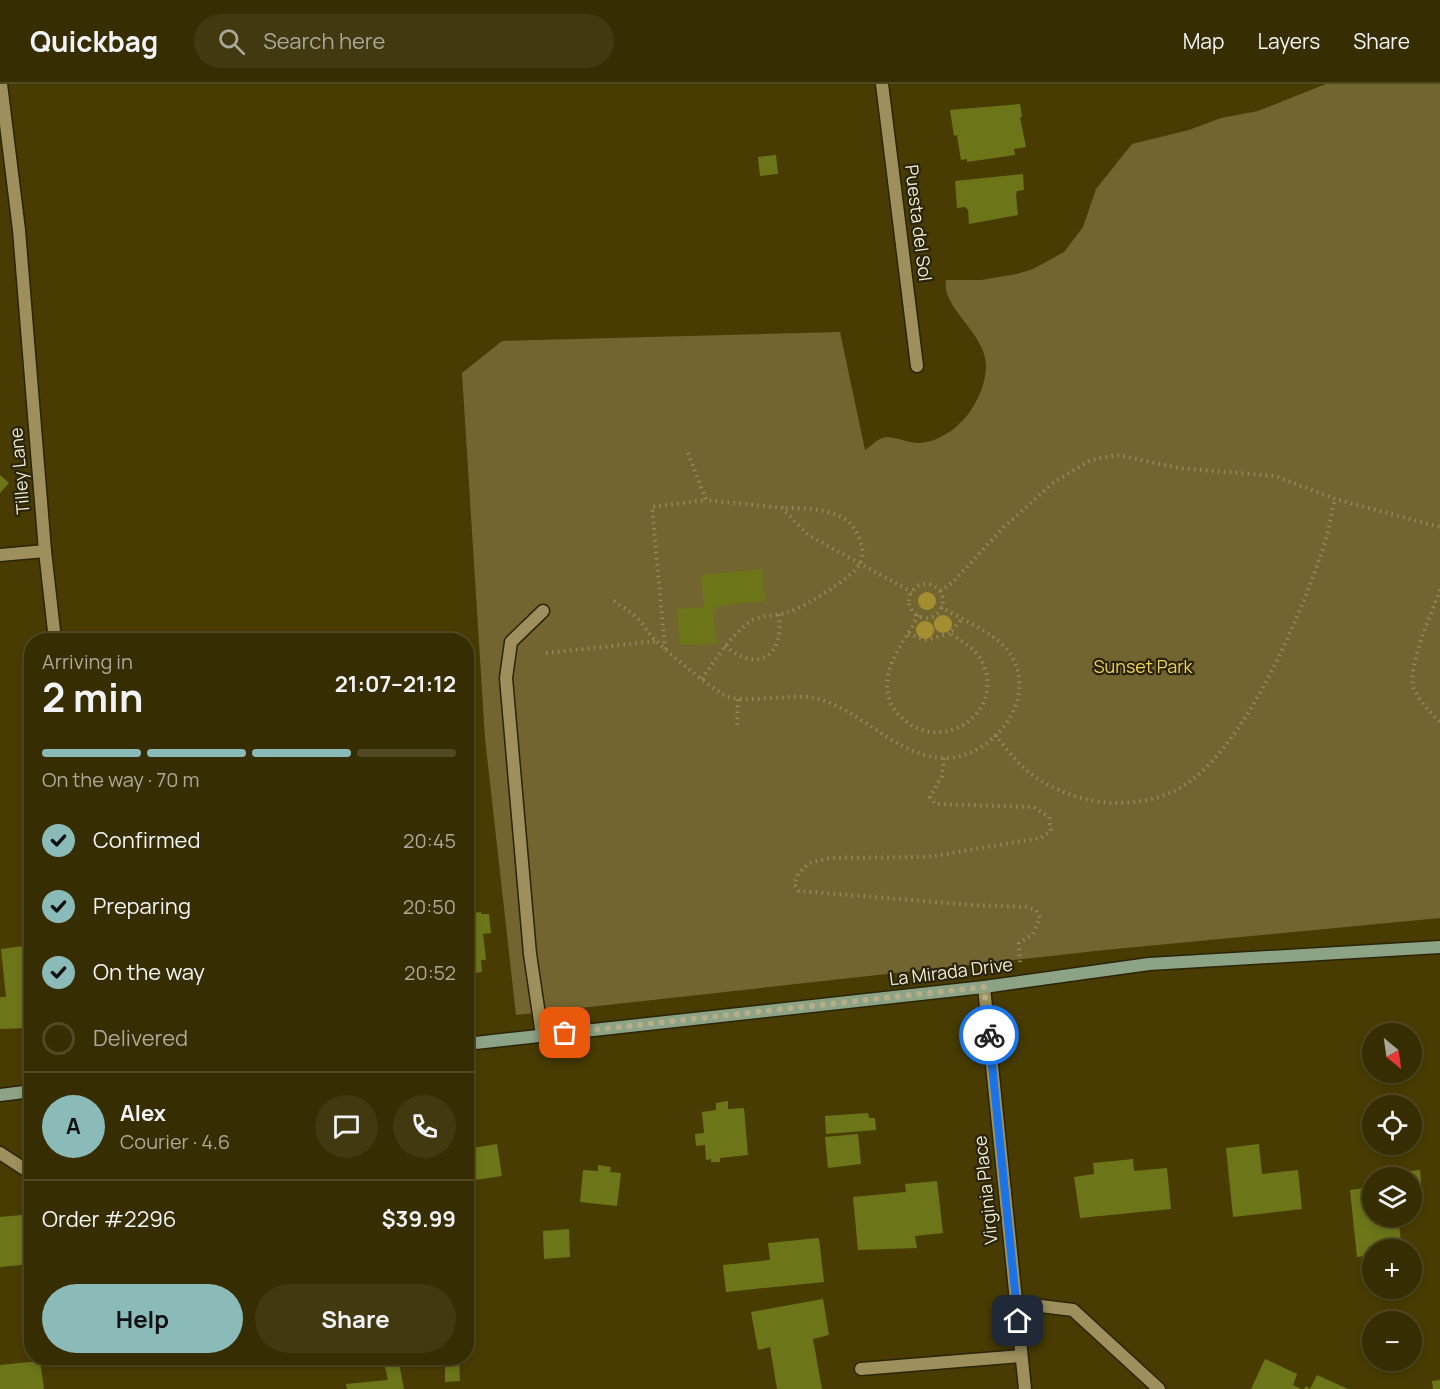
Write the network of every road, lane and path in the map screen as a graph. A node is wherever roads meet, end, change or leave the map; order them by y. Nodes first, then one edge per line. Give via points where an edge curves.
1 (1, 84) edge
2 (882, 84) edge
3 (917, 366) dead end
4 (688, 453) dead end
5 (1335, 499) junction
6 (706, 500) junction
7 (782, 508) junction
8 (1440, 527) edge
9 (45, 551) junction
10 (0, 555) edge
11 (860, 564) junction
12 (1440, 590) edge
13 (940, 591) junction
14 (912, 592) junction
15 (614, 602) dead end
16 (941, 607) junction
17 (543, 611) dead end
18 (779, 614) junction
19 (918, 615) junction
20 (961, 620) junction
21 (54, 633) edge
22 (950, 633) junction
23 (908, 634) junction
24 (657, 641) junction
25 (725, 646) junction
26 (665, 649) junction
27 (546, 653) dead end
28 (702, 679) junction
29 (738, 698) junction
30 (1440, 722) edge
31 (737, 725) dead end
32 (995, 735) junction
33 (944, 758) junction
34 (1440, 947) edge
35 (1020, 982) junction
36 (984, 987) junction
37 (542, 1035) junction
38 (474, 1043) edge
39 (24, 1092) edge
40 (0, 1095) edge
41 (0, 1153) edge
42 (24, 1169) edge
43 (1016, 1303) junction
44 (1021, 1356) junction
45 (861, 1369) dead end
46 (1025, 1389) edge
47 (1159, 1389) edge

1 - 9 street, Tilley Lane via 19,230
2 - 3 street, Puesta del Sol
4 - 6 path
5 - 8 path
5 - 13 path via 1275,476 1178,468 1119,455 1091,460 1054,482
5 - 32 path via 1320,559 1279,655 1250,708 1209,765 1179,789 1129,803 1089,801 1025,770
6 - 7 path
6 - 26 path via 652,507
7 - 11 path via 808,535
7 - 11 path via 826,512 846,520 860,542
9 - 10 street
9 - 21 street, Tilley Lane
11 - 14 path
11 - 18 path via 820,597
12 - 30 path via 1413,670 1413,686 1423,705
13 - 14 path via 926,584
13 - 16 path
14 - 19 path via 909,602
15 - 24 path via 636,617
16 - 19 path via 934,615
16 - 20 path
17 - 37 street via 511,642 506,678 530,954
18 - 25 path via 751,621
18 - 25 path via 780,640 769,654 750,660
19 - 23 path
20 - 22 path
20 - 32 path via 1008,651 1019,676 1020,692 1014,711
22 - 23 path via 927,640
22 - 23 path via 983,663 987,690 972,718 942,734 913,728 891,707 888,676
24 - 26 path
24 - 27 path
25 - 28 path
26 - 28 path
28 - 29 path via 726,696
29 - 31 path
29 - 33 path via 813,698 838,706 915,750
32 - 33 path via 963,755
33 - 35 path via 942,776 930,797 934,804 1033,807 1049,817 1051,831 1041,838 927,857 830,858 809,863 794,884 799,891 1026,906 1036,910 1038,925 1033,934 1019,943
34 - 35 street, La Mirada Drive via 1149,964
35 - 36 street, La Mirada Drive
36 - 37 street, La Mirada Drive
36 - 43 street, Virginia Place
37 - 38 street, La Mirada Drive
39 - 40 street
41 - 42 street
43 - 44 street, Virginia Place
43 - 47 street via 1073,1310
44 - 45 street
44 - 46 street, Virginia Place

